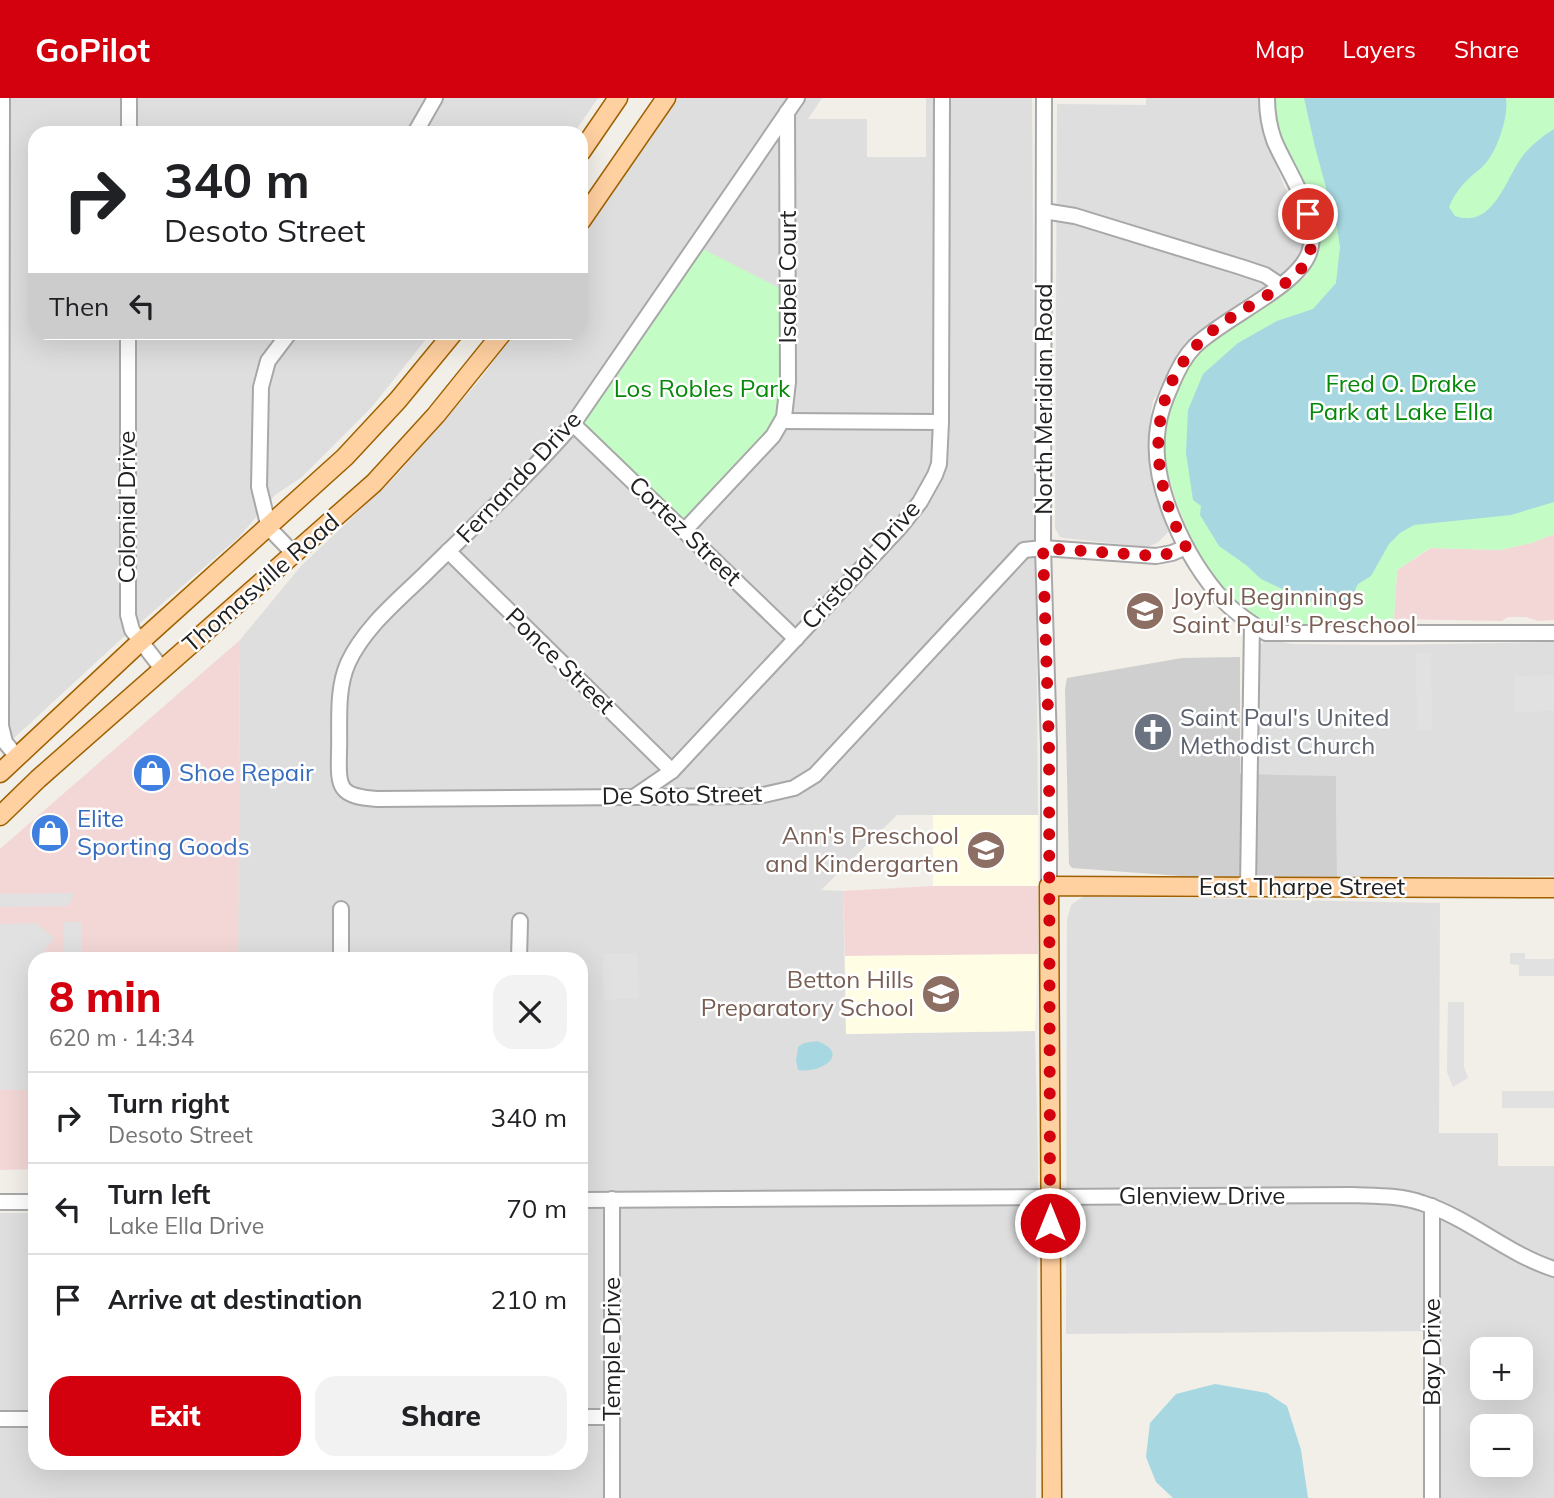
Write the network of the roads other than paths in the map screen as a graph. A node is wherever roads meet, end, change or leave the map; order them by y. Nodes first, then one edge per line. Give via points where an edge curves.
1 (2, 98) edge
2 (129, 98) edge
3 (435, 98) edge
4 (618, 98) edge
5 (666, 98) edge
6 (797, 98) edge
7 (942, 98) edge
8 (1044, 98) edge
9 (1266, 98) edge
10 (788, 112) junction
11 (1, 114) edge
12 (129, 126) edge
13 (419, 126) edge
14 (588, 142) edge
15 (588, 211) edge
16 (1044, 211) junction
17 (1280, 285) junction
18 (128, 340) edge
19 (284, 340) edge
20 (447, 340) edge
21 (497, 340) edge
22 (783, 421) junction
23 (941, 422) junction
24 (573, 424) junction
25 (269, 528) junction
26 (684, 531) junction
27 (1186, 547) junction
28 (1043, 548) junction
29 (448, 551) junction
30 (295, 555) junction
31 (1, 559) edge
32 (1252, 624) junction
33 (1554, 633) edge
34 (796, 639) junction
35 (140, 642) junction
36 (163, 670) junction
37 (17, 757) junction
38 (672, 771) junction
39 (0, 773) edge
40 (0, 782) edge
41 (346, 793) joint
42 (634, 797) junction
43 (19, 798) junction
44 (0, 816) edge
45 (1049, 886) junction
46 (1248, 887) junction
47 (1554, 888) edge
48 (341, 909) dead end
49 (520, 921) dead end
50 (341, 952) edge
51 (519, 952) edge
52 (1050, 1198) junction
53 (588, 1199) edge
54 (612, 1199) junction
55 (0, 1202) edge
56 (28, 1202) edge
57 (1432, 1206) junction
58 (1554, 1269) edge
59 (588, 1417) edge
60 (612, 1417) junction
61 (0, 1419) edge
62 (28, 1419) edge
63 (611, 1498) edge
64 (1052, 1498) edge
65 (1432, 1498) edge

1 - 11 street
2 - 12 street
3 - 13 street
4 - 14 main road
5 - 15 main road
6 - 10 street, Fernando Drive
7 - 23 street, Cristobal Drive
8 - 16 street, North Meridian Road
9 - 17 street via 1272,133 1308,214 1313,239 1304,264
10 - 22 street, Isabel Court via 788,382
10 - 24 street, Fernando Drive
11 - 31 street
16 - 17 street via 1075,216 1241,267
16 - 28 street, North Meridian Road
17 - 27 street via 1195,346 1175,375 1162,406 1158,462
18 - 35 street, Colonial Drive via 127,602 132,630
19 - 25 street via 268,361 261,387 259,487
20 - 25 main road, Thomasville Road via 345,457
21 - 30 main road, Thomasville Road via 374,483
22 - 23 street
22 - 26 street
23 - 34 street, Cristobal Drive via 939,464 920,502
24 - 26 street, Cortez Street
24 - 29 street, Fernando Drive
25 - 30 street
25 - 35 main road, Thomasville Road
26 - 34 street, Cortez Street
27 - 28 street via 1156,556
27 - 32 street via 1223,600
28 - 42 street, De Soto Street via 1024,550 815,775 800,785 759,796
28 - 45 street, North Meridian Road
29 - 38 street, Ponce Street
29 - 41 street, Fernando Drive via 381,617 348,663 341,693 338,765
30 - 36 main road, Thomasville Road
31 - 37 street via 1,726 5,742
32 - 33 street via 1266,633 1293,635
32 - 46 street
34 - 38 street, Cristobal Drive
35 - 36 street, Colonial Drive
35 - 37 main road, Thomasville Road
36 - 43 main road, Thomasville Road
37 - 39 main road, Thomasville Road
38 - 42 street, Cristobal Drive
40 - 43 main road
41 - 42 street, De Soto Street via 377,799
43 - 44 main road, Thomasville Road
45 - 46 main road, East Tharpe Street
45 - 52 main road, North Meridian Road
46 - 47 main road, East Tharpe Street
48 - 50 street
49 - 51 street
52 - 54 street, Glenview Drive
52 - 57 street, Glenview Drive via 1352,1195 1398,1197
52 - 64 main road, North Meridian Road
53 - 54 street, Glenview Drive
54 - 60 street, Temple Drive
55 - 56 street
57 - 58 street, Glenview Drive via 1516,1254
57 - 65 street, Bay Drive
59 - 60 street
60 - 63 street, Temple Drive
61 - 62 street

